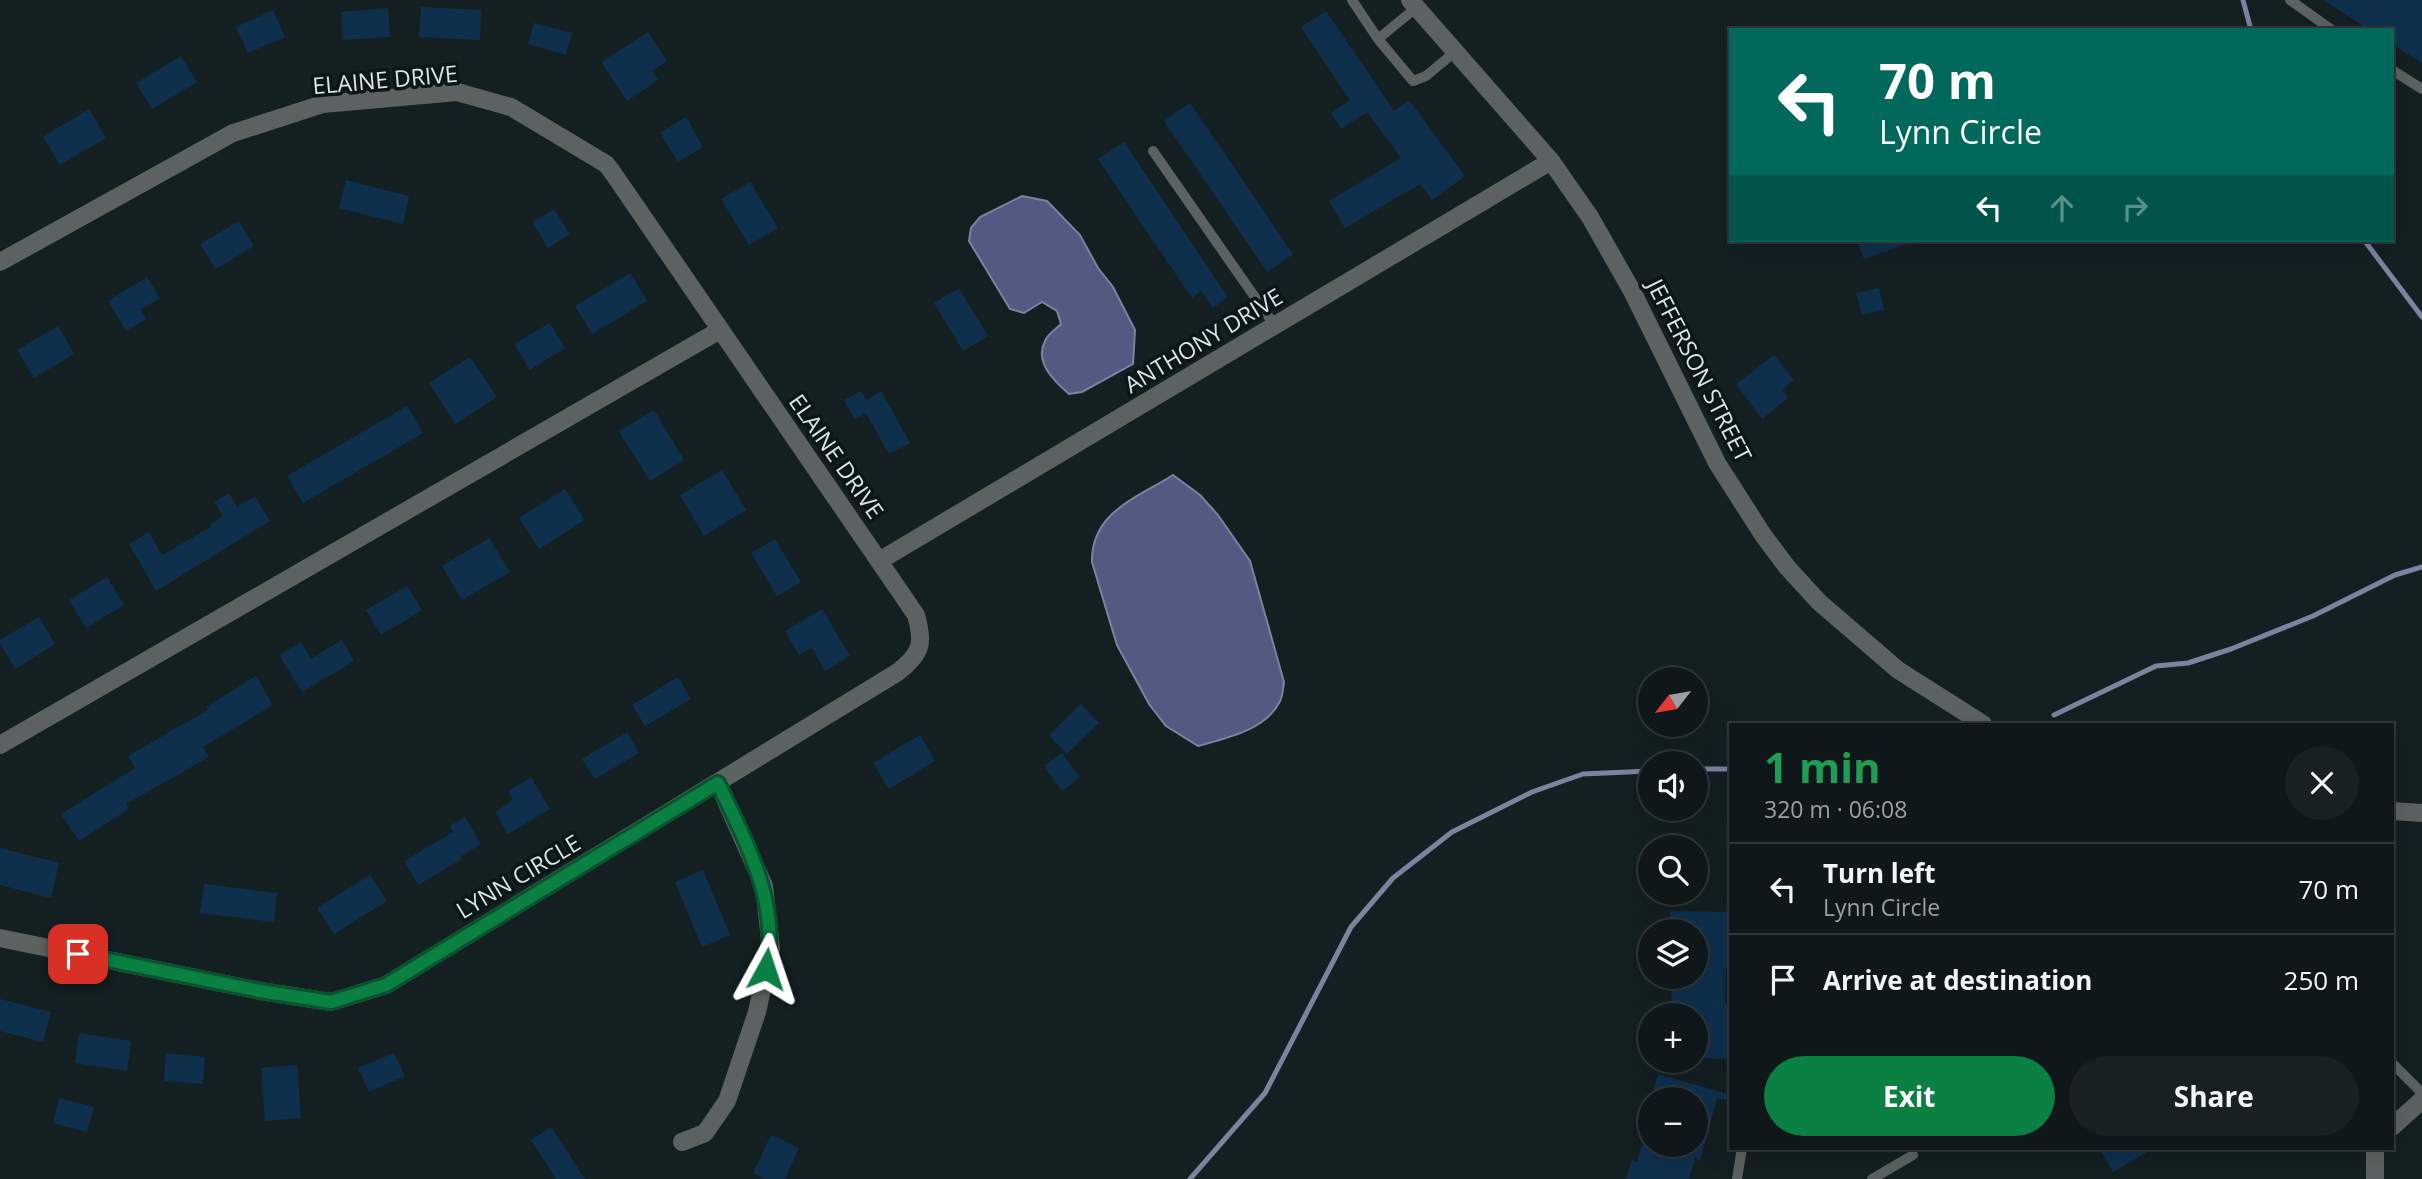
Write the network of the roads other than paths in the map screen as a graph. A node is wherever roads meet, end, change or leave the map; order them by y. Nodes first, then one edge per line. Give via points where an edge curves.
1 (1352, 0) edge
2 (2290, 0) edge
3 (1413, 3) edge
4 (2329, 28) edge
5 (1378, 39) junction
6 (1456, 51) junction
7 (2394, 71) edge
8 (2422, 89) edge
9 (1153, 151) dead end
10 (1551, 160) junction
11 (0, 262) edge
12 (1275, 326) junction
13 (720, 330) junction
14 (878, 561) junction
15 (1981, 723) edge
16 (0, 745) edge
17 (718, 783) junction
18 (2394, 811) edge
19 (2422, 813) edge
20 (0, 938) edge
21 (2394, 1065) edge
22 (2422, 1093) edge
23 (2422, 1101) edge
24 (2394, 1125) edge
25 (682, 1142) dead end
26 (1742, 1150) edge
27 (2375, 1150) edge
28 (1913, 1156) dead end
29 (1737, 1179) edge
30 (1872, 1179) edge
31 (2375, 1179) edge

1 - 5 lane
2 - 4 lane
3 - 5 lane
3 - 6 street, JEFFERSON STREET
5 - 6 lane via 1413,81
6 - 10 street, JEFFERSON STREET
7 - 8 lane
9 - 12 lane
10 - 12 street, ANTHONY DRIVE
10 - 15 street, JEFFERSON STREET via 1618,263 1717,463 1787,567 1819,602 1898,670
11 - 13 street, ELAINE DRIVE via 233,133 323,104 457,92 511,107 606,164
12 - 14 street, ANTHONY DRIVE
13 - 14 street, ELAINE DRIVE
13 - 16 street
14 - 17 street, LYNN CIRCLE via 916,615 920,647 911,662
17 - 20 street, LYNN CIRCLE via 386,985 331,1002
17 - 25 street via 764,886 771,948 757,1012 727,1101 705,1133
18 - 19 street
21 - 22 lane
23 - 24 street
26 - 29 lane
27 - 31 street
28 - 30 lane

